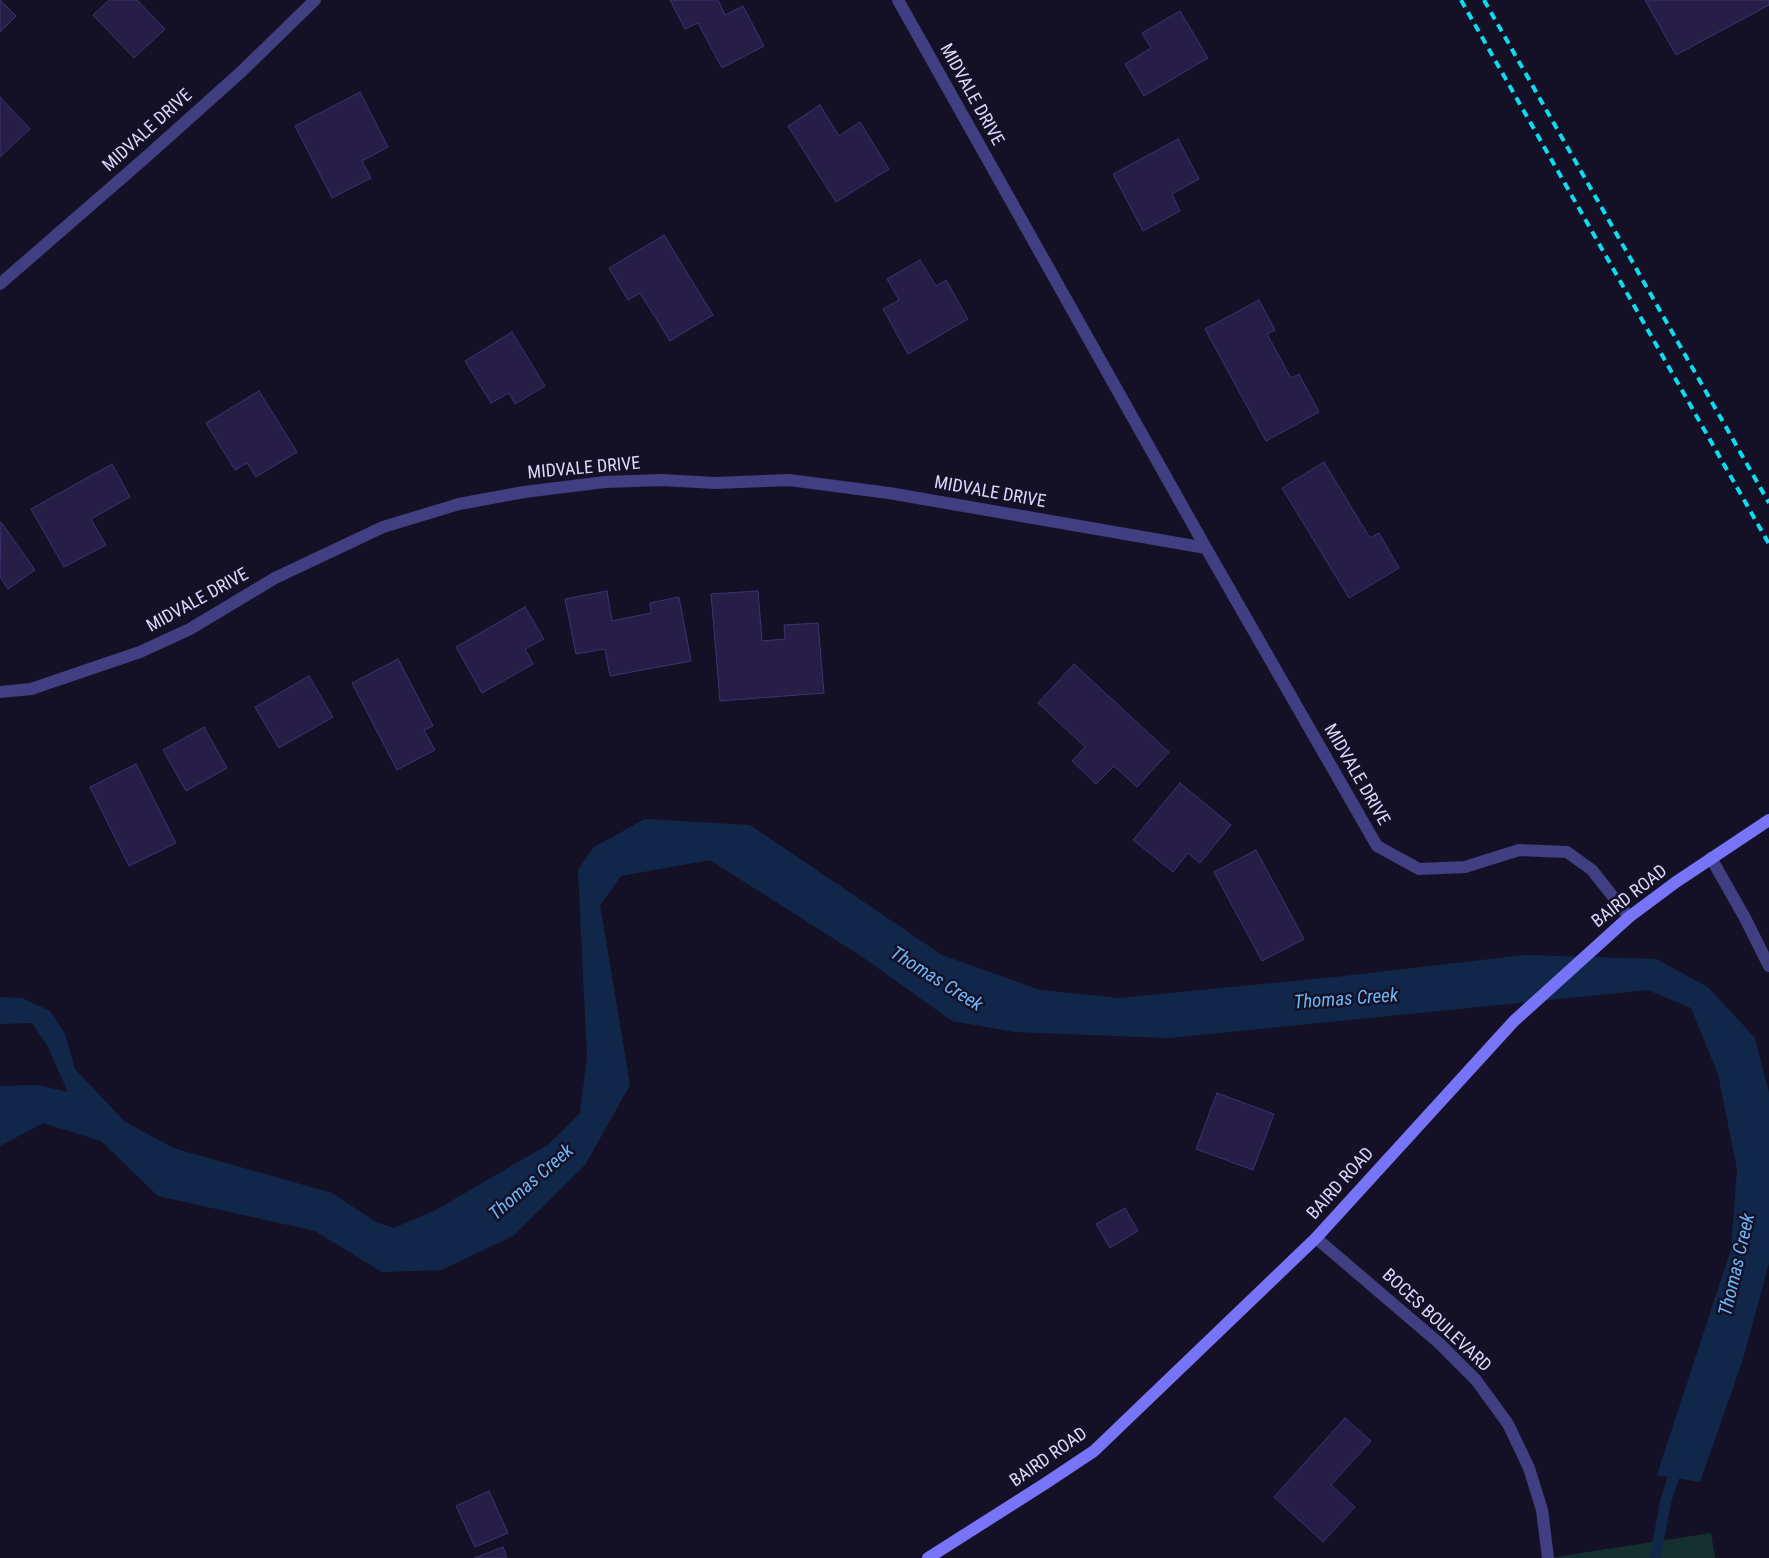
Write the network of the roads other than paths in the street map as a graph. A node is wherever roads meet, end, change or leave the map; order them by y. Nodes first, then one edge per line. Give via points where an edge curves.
1 (315, 0) edge
2 (898, 0) edge
3 (0, 284) edge
4 (1206, 548) junction
5 (0, 692) edge
6 (1769, 820) edge
7 (1712, 858) junction
8 (1629, 916) junction
9 (1769, 966) edge
10 (1316, 1238) junction
11 (928, 1558) edge
12 (1548, 1558) edge

1 - 3 street, MIDVALE DRIVE via 168,138
2 - 4 street, MIDVALE DRIVE
4 - 5 street, MIDVALE DRIVE via 889,493 789,480 716,483 661,480 587,484 459,504 382,527 275,578 190,629 140,652 30,689
4 - 8 street, MIDVALE DRIVE via 1377,846 1419,869 1465,867 1519,850 1567,852 1592,870
6 - 7 street, BAIRD ROAD
7 - 8 street, BAIRD ROAD
7 - 9 street
8 - 10 street, BAIRD ROAD via 1514,1021
10 - 11 street, BAIRD ROAD via 1094,1451
10 - 12 street, BOCES BOULEVARD via 1451,1355 1476,1380 1508,1424 1529,1468 1542,1510

